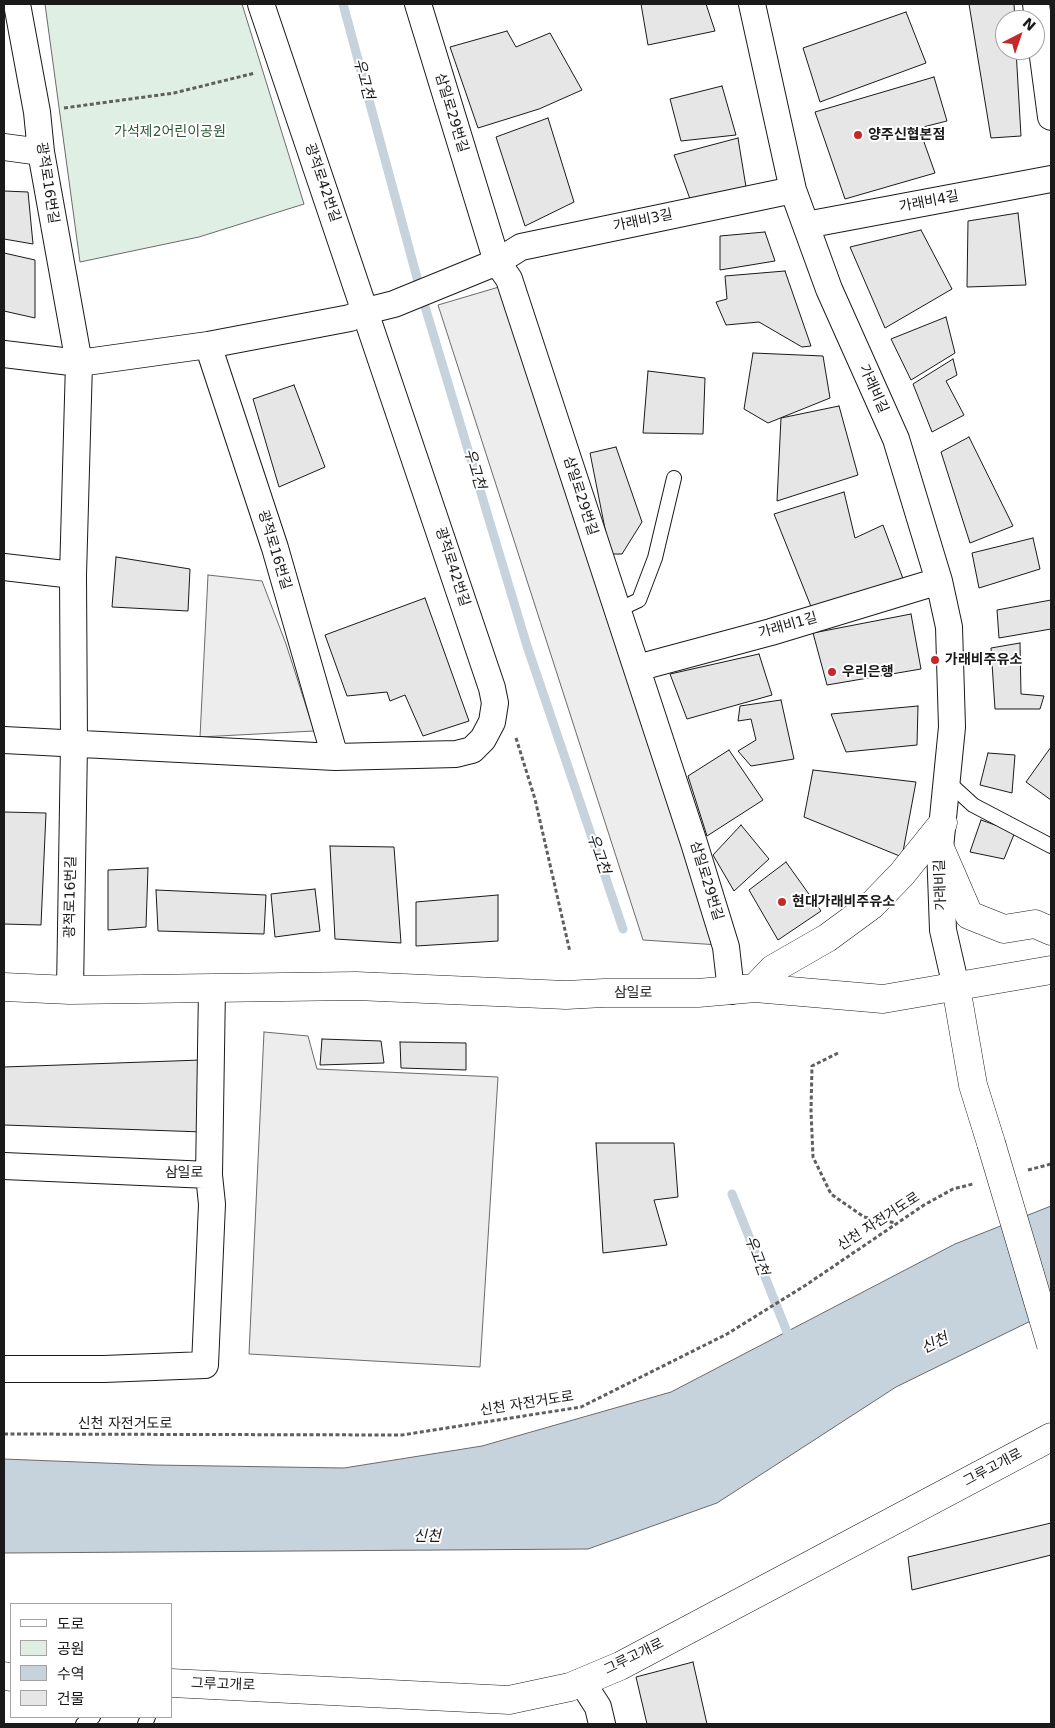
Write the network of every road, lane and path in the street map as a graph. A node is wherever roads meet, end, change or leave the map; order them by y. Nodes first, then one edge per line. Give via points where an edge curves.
1 (17, 4) edge
2 (261, 4) edge
3 (418, 4) edge
4 (752, 4) edge
5 (1036, 4) edge
6 (282, 66) junction
7 (37, 112) junction
8 (1051, 117) edge
9 (4, 147) edge
10 (41, 152) junction
11 (1051, 179) edge
12 (793, 190) junction
13 (806, 225) junction
14 (497, 262) junction
15 (366, 311) junction
16 (208, 345) junction
17 (4, 354) edge
18 (79, 363) junction
19 (674, 478) dead end
20 (4, 567) edge
21 (73, 576) junction
22 (939, 581) junction
23 (618, 610) junction
24 (637, 668) junction
25 (515, 732) dead end
26 (4, 740) edge
27 (74, 744) junction
28 (335, 757) junction
29 (948, 782) junction
30 (941, 836) junction
31 (1051, 846) edge
32 (1051, 931) edge
33 (570, 952) dead end
34 (1051, 970) edge
35 (4, 987) edge
36 (956, 987) junction
37 (212, 988) junction
38 (70, 990) junction
39 (743, 990) junction
40 (838, 1053) dead end
41 (1051, 1164) edge
42 (4, 1166) edge
43 (1024, 1171) dead end
44 (209, 1175) junction
45 (980, 1182) dead end
46 (896, 1223) junction
47 (1051, 1345) edge
48 (4, 1369) edge
49 (4, 1434) edge
50 (1051, 1437) edge
51 (582, 1682) junction
52 (172, 1683) edge
53 (602, 1724) edge

1 - 7 street, 광적로16번길
2 - 6 street, 광적로42번길
3 - 14 street, 삼일로29번길
4 - 12 street, 가래비길
5 - 8 street
6 - 7 path via 174,93
6 - 15 street, 광적로42번길
7 - 10 street, 광적로16번길
9 - 10 street
10 - 18 street, 광적로16번길
11 - 13 street, 가래비4길
12 - 13 street, 가래비길
12 - 14 street, 가래비3길 via 521,247
13 - 22 street, 가래비길 via 829,289 896,439
14 - 15 street, 가래비3길 via 394,304
14 - 23 street, 삼일로29번길 via 509,279
15 - 16 street via 350,318
15 - 28 street, 광적로42번길 via 496,703 492,722 483,739 472,750 456,754
16 - 18 street
16 - 28 street, 광적로16번길 via 275,548
17 - 18 street
18 - 21 street, 광적로16번길
19 - 23 lane via 655,558 639,600
20 - 21 street
21 - 27 street, 광적로16번길
22 - 24 street, 가래비1길 via 771,632
22 - 29 street, 가래비길 via 949,628 952,727
23 - 24 street, 삼일로29번길
24 - 39 street, 삼일로29번길 via 726,947
25 - 33 path via 535,799
26 - 27 street
27 - 28 street, 광적로42번길
27 - 38 street, 광적로16번길
29 - 30 street, 가래비길
29 - 31 lane via 973,805
30 - 32 main road via 969,914 1004,930 1035,924
30 - 36 street, 가래비길 via 943,930
30 - 39 main road via 872,905 827,938 772,969
34 - 36 main road, 삼일로
35 - 38 main road, 삼일로
36 - 39 main road, 삼일로 via 883,1000
36 - 47 main road, bridge via 973,1085
37 - 38 main road, 삼일로
37 - 39 main road, 삼일로 via 356,986 566,995
37 - 44 street, 삼일로
40 - 46 path via 812,1066 813,1157 831,1194 864,1217
41 - 43 path
42 - 44 street, 삼일로
44 - 48 street via 212,1204 205,1365
45 - 46 path, 신천 자전거도로 via 953,1189
46 - 49 path, 신천 자전거도로 via 727,1334 581,1407 402,1435
50 - 51 main road, 그루고개로 via 620,1666
51 - 52 main road, 그루고개로 via 509,1700
51 - 53 street via 598,1707

